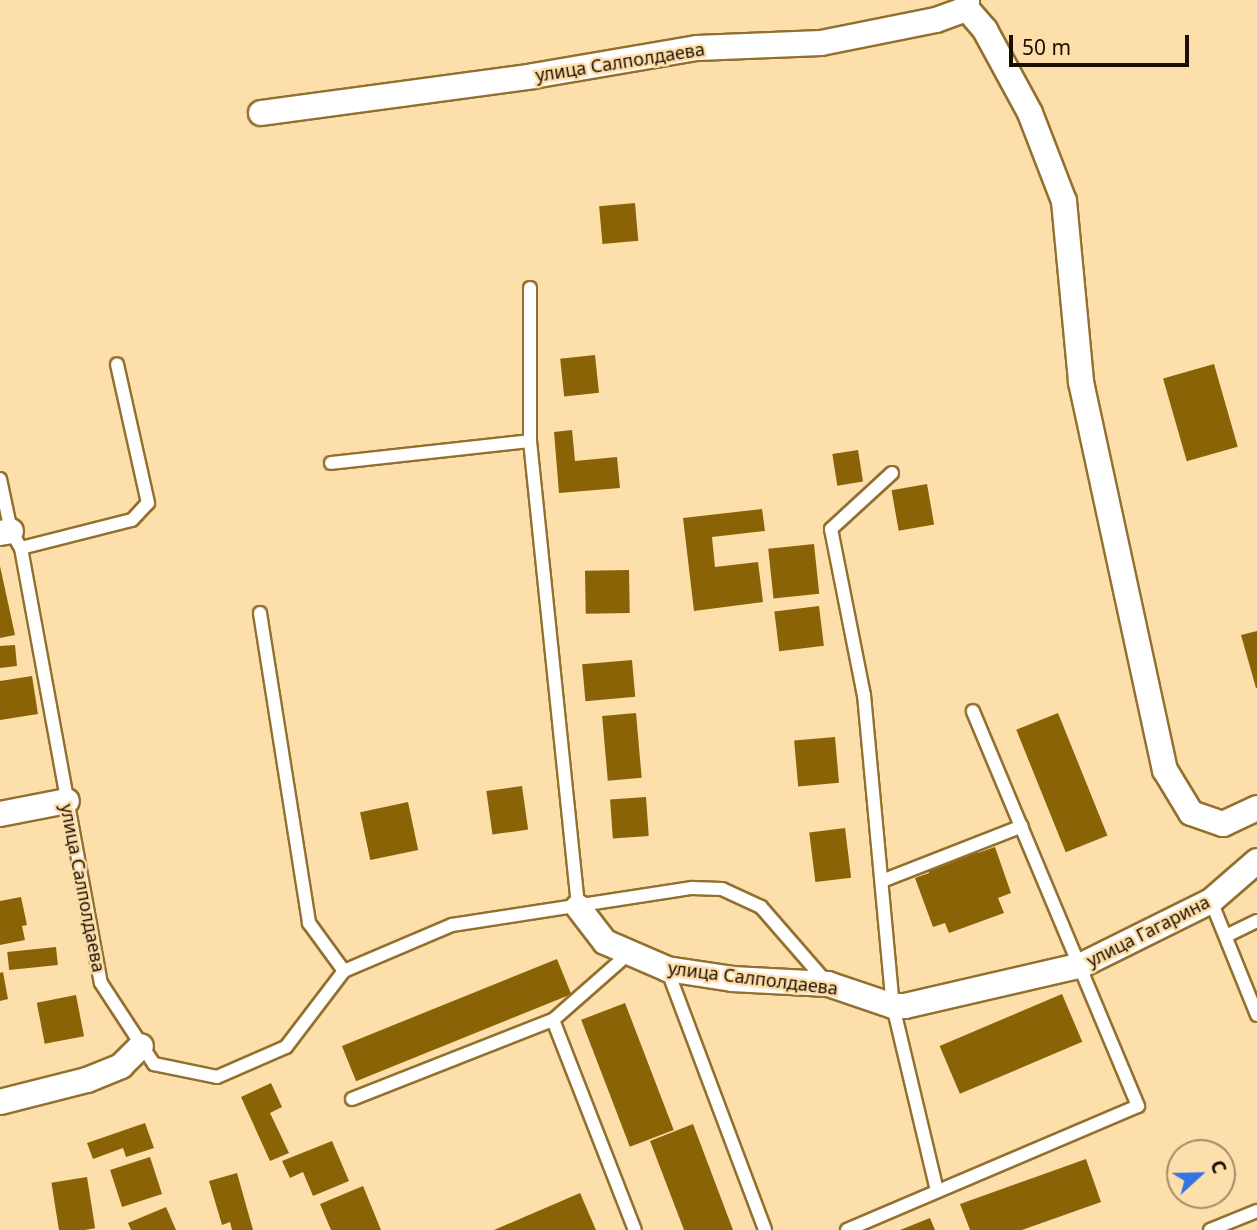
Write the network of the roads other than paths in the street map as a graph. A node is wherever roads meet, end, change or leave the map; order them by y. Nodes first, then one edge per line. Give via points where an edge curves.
1 (967, 5) edge
2 (261, 113) dead end
3 (530, 288) dead end
4 (117, 364) dead end
5 (530, 441) junction
6 (331, 463) dead end
7 (892, 473) dead end
8 (0, 479) edge
9 (11, 537) edge
10 (260, 613) dead end
11 (973, 711) dead end
12 (67, 801) junction
13 (1257, 808) edge
14 (0, 814) edge
15 (1022, 826) junction
16 (1257, 861) edge
17 (882, 881) junction
18 (1211, 901) junction
19 (578, 907) junction
20 (1257, 921) edge
21 (1226, 936) junction
22 (627, 955) junction
23 (1082, 965) junction
24 (667, 969) junction
25 (344, 971) junction
26 (828, 984) junction
27 (899, 1006) junction
28 (1257, 1015) edge
29 (553, 1020) junction
30 (142, 1046) junction
31 (352, 1099) dead end
32 (0, 1102) edge
33 (937, 1191) junction
34 (1257, 1211) edge
35 (635, 1230) edge
36 (765, 1230) edge
37 (847, 1230) edge
38 (1210, 1230) edge

1 - 2 street, улица Салполдаева via 936,20 821,43 697,48 533,76
1 - 13 street via 1030,113 1064,201 1081,382 1165,770 1191,813 1223,824
3 - 5 lane
4 - 9 lane via 148,503 132,520
5 - 6 lane
5 - 19 lane
7 - 17 lane via 831,529 864,695
8 - 9 lane, улица Салполдаева
9 - 12 lane, улица Салполдаева
10 - 25 lane via 309,923
11 - 15 lane
12 - 14 street
12 - 30 lane, улица Салполдаева via 101,983
15 - 17 lane
15 - 23 lane
16 - 18 street, улица Гагарина
17 - 27 lane
18 - 21 lane
18 - 23 street, улица Гагарина
19 - 22 street, улица Салполдаева via 605,942
19 - 25 lane, улица Салполдаева via 452,925
19 - 26 lane via 692,888 722,888 761,908
20 - 21 lane
21 - 28 lane
22 - 24 street, улица Салполдаева
22 - 29 lane
23 - 27 street, улица Гагарина
23 - 33 lane via 1138,1106
24 - 26 street, улица Салполдаева via 732,979
24 - 36 lane
25 - 30 lane, улица Салполдаева via 286,1047 217,1077 154,1064
26 - 27 street, улица Салполдаева
27 - 33 lane
29 - 31 lane
29 - 35 lane
30 - 32 street via 110,1071
33 - 37 lane
34 - 38 lane

